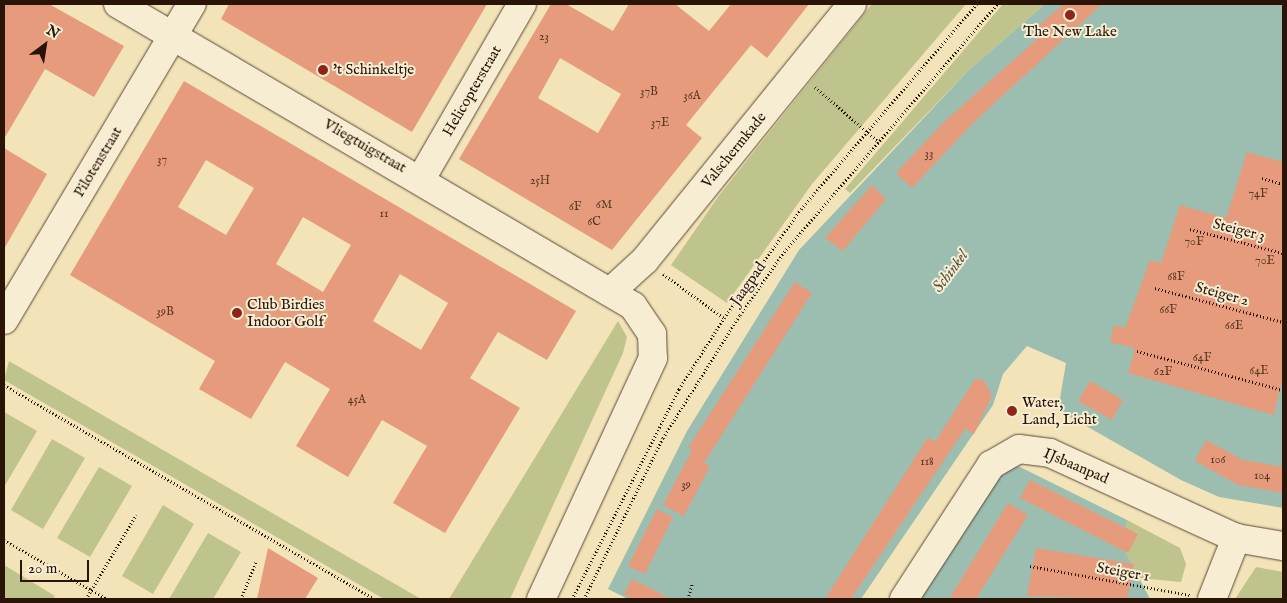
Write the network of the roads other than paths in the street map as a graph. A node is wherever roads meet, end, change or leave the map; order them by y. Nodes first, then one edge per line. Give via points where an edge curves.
1 (118, 4) edge
2 (192, 4) edge
3 (522, 4) edge
4 (852, 4) edge
5 (172, 37) junction
6 (421, 179) junction
7 (610, 292) junction
8 (4, 320) edge
9 (1236, 538) junction
10 (1283, 546) edge
11 (541, 599) edge
12 (904, 599) edge
13 (1212, 599) edge

1 - 5 street, Vliegtuigstraat
2 - 5 street, Pilotenstraat
3 - 6 street, Helicopterstraat
4 - 7 street, Valschermkade via 645,260
5 - 6 street, Vliegtuigstraat
5 - 8 street, Pilotenstraat
6 - 7 street, Vliegtuigstraat
7 - 11 street via 633,306 652,334 653,358
9 - 10 street, IJsbaanpad
9 - 12 street, IJsbaanpad via 1050,453 1019,449 991,465
9 - 13 street

